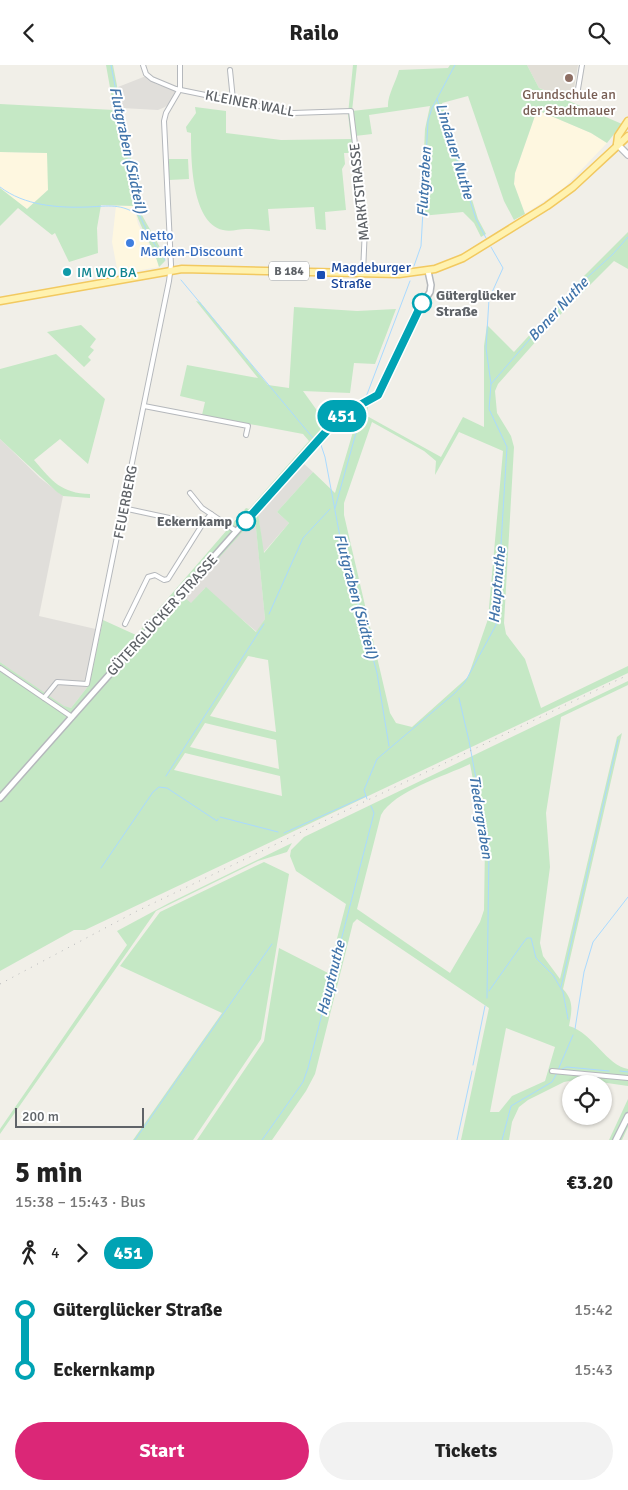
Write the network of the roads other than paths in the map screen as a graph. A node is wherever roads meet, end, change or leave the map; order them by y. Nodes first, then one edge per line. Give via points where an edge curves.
1 (143, 65) edge
2 (180, 65) edge
3 (582, 65) edge
4 (230, 70) dead end
5 (180, 89) junction
6 (577, 95) dead end
7 (233, 100) junction
8 (351, 111) joint
9 (628, 121) edge
10 (628, 135) edge
11 (617, 144) junction
12 (628, 155) edge
13 (170, 270) junction
14 (428, 271) junction
15 (363, 273) junction
16 (0, 301) edge
17 (144, 406) junction
18 (246, 435) dead end
19 (190, 493) dead end
20 (123, 508) junction
21 (211, 514) junction
22 (202, 525) junction
23 (236, 531) junction
24 (125, 624) dead end
25 (0, 669) edge
26 (44, 698) junction
27 (72, 717) junction
28 (0, 798) edge
29 (552, 1071) dead end
30 (628, 1078) edge
31 (628, 1116) edge
32 (616, 1140) edge

1 - 5 street, KLEINER WALL via 152,79
2 - 5 street
3 - 6 street
4 - 7 street
5 - 7 street, KLEINER WALL
5 - 13 street, FEUERBERG via 164,121
7 - 8 street, KLEINER WALL via 293,113
8 - 15 street, MARKTSTRASSE via 365,227
9 - 11 main road, B 184 via 618,136
10 - 11 main road, B 184
11 - 12 main road
11 - 14 main road, B 184 via 561,197 463,258
13 - 15 main road, B 184
13 - 16 main road, B 184
13 - 17 street, FEUERBERG
14 - 15 main road, B 184
14 - 23 street, GÜTERGLÜCKER STRASSE via 430,292 415,315 380,392 327,429
17 - 18 street via 248,425
17 - 20 street, FEUERBERG
19 - 21 street
20 - 22 street
20 - 26 street, FEUERBERG via 87,684 57,683
21 - 22 street
21 - 23 street
22 - 24 street via 168,579 155,575 148,577
23 - 27 street, GÜTERGLÜCKER STRASSE
25 - 26 street
26 - 27 street
27 - 28 street, GÜTERGLÜCKER STRASSE
29 - 30 street
31 - 32 main road

